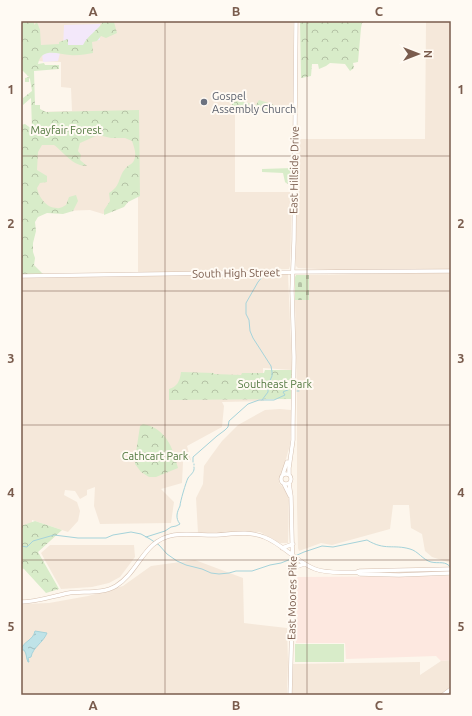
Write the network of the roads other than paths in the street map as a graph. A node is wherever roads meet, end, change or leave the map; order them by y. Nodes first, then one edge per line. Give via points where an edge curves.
1 (296, 21) edge
2 (451, 271) edge
3 (293, 272) junction
4 (21, 276) edge
5 (291, 448) junction
6 (283, 474) junction
7 (289, 475) junction
8 (289, 483) junction
9 (284, 484) junction
10 (291, 500) junction
11 (293, 544) junction
12 (282, 548) junction
13 (293, 555) junction
14 (304, 564) junction
15 (293, 568) junction
16 (450, 571) edge
17 (21, 602) edge
18 (451, 689) edge
19 (290, 695) edge
20 (443, 695) edge

1 - 3 main road, East Hillside Drive
2 - 3 main road, South High Street
3 - 4 main road, South High Street
3 - 5 main road
5 - 6 main road
5 - 7 main road
6 - 7 main road
6 - 9 main road via 281,479
7 - 8 main road
8 - 9 main road
8 - 10 main road, East Moores Pike
9 - 10 main road, East Moores Pike
10 - 11 main road, East Moores Pike
11 - 12 main road
11 - 13 main road, East Moores Pike
12 - 13 main road
12 - 17 main road via 266,537 247,533 168,536 149,547 128,577 112,588
13 - 14 main road
13 - 15 main road, East Moores Pike
14 - 15 main road
14 - 16 main road via 315,570 360,574
15 - 19 main road, East Moores Pike
18 - 20 main road

